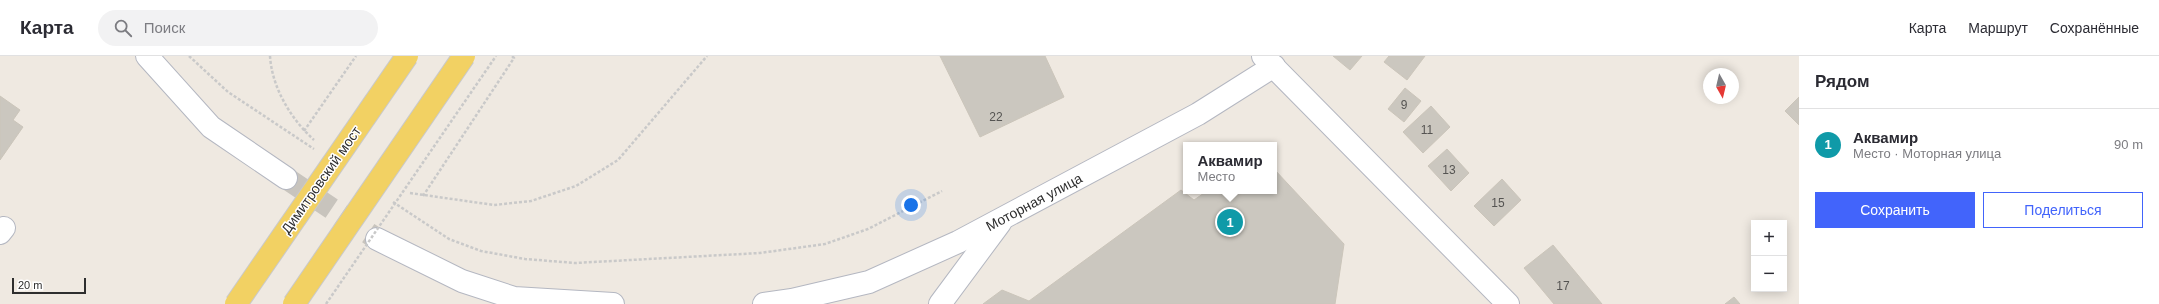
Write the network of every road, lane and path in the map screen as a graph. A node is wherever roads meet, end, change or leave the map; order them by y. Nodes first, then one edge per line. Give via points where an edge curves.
1 (146, 56) edge
2 (189, 56) edge
3 (270, 56) edge
4 (356, 56) edge
5 (407, 56) edge
6 (464, 56) edge
7 (496, 56) edge
8 (512, 56) edge
9 (707, 56) edge
10 (1268, 61) edge
11 (304, 131) junction
12 (314, 140) dead end
13 (320, 153) dead end
14 (286, 178) tunnel mouth
15 (942, 191) dead end
16 (410, 193) dead end
17 (424, 196) junction
18 (393, 201) dead end
19 (1003, 219) junction
20 (377, 239) tunnel mouth
21 (236, 304) edge
22 (294, 304) edge
23 (326, 304) edge
24 (612, 304) edge
25 (764, 304) edge
26 (940, 304) edge
27 (1508, 304) edge

1 - 14 street via 211,127
2 - 13 path via 228,92
3 - 11 path via 283,102
4 - 11 path
5 - 21 main road, Димитровский мост, bridge
6 - 22 main road, bridge
7 - 23 path, bridge
8 - 17 path via 514,58
9 - 17 path via 618,160 576,186 531,201 494,205
10 - 19 street, Моторная улица via 1198,114
10 - 27 street
11 - 12 path
15 - 18 path via 868,229 825,244 760,254 575,263 525,259 481,251 449,239
16 - 17 path
19 - 25 street, Моторная улица via 869,282
19 - 26 street
20 - 24 street via 462,281 514,298

